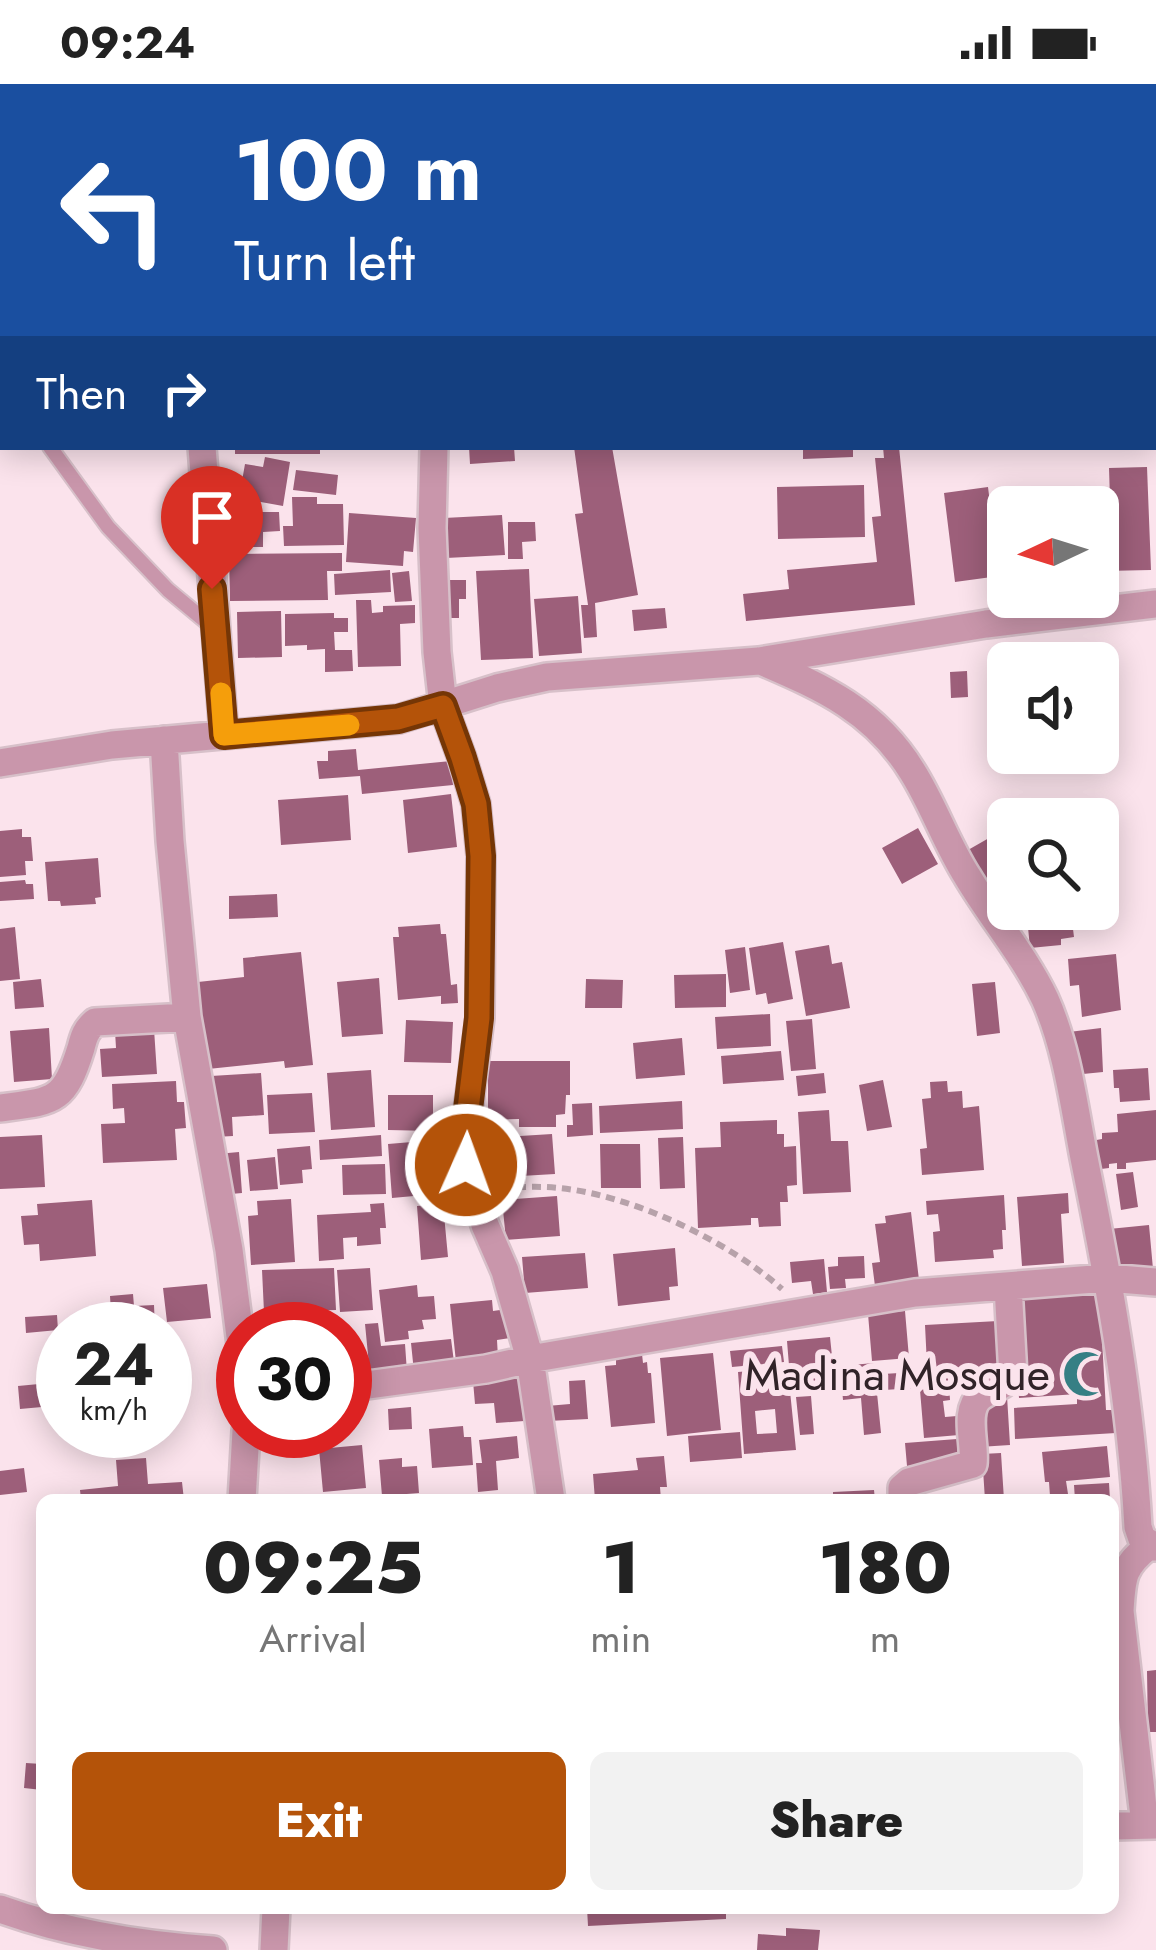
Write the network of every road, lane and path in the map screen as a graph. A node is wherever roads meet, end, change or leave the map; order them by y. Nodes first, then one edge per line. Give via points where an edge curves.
1 (52, 450) edge
2 (202, 450) edge
3 (434, 450) edge
4 (1156, 604) edge
5 (215, 629) junction
6 (759, 661) junction
7 (443, 706) junction
8 (224, 735) junction
9 (164, 740) junction
10 (0, 763) edge
11 (187, 1017) junction
12 (0, 1108) edge
13 (473, 1190) junction
14 (1107, 1278) junction
15 (1156, 1282) edge
16 (1008, 1286) junction
17 (236, 1302) edge
18 (807, 1311) junction
19 (530, 1359) junction
20 (372, 1384) edge
21 (244, 1458) edge
22 (242, 1494) edge
23 (550, 1494) edge
24 (902, 1494) edge
25 (1153, 1546) edge
26 (1150, 1825) edge
27 (1119, 1826) edge
28 (0, 1909) edge
29 (276, 1914) edge
30 (212, 1950) edge
31 (274, 1950) edge

1 - 5 lane via 108,527
2 - 5 street
3 - 7 street
4 - 6 street
5 - 8 street
6 - 7 street via 547,677
6 - 14 street via 861,711 893,745 966,876 1022,956 1064,1060
7 - 8 street via 398,719
7 - 13 street via 476,804 481,856 479,1018 466,1126
8 - 9 street
9 - 10 street
9 - 11 street
11 - 12 street via 93,1023 71,1078 52,1099
11 - 17 street
13 - 18 path via 539,1186 614,1199 723,1245
13 - 19 street
14 - 15 street
14 - 16 street
14 - 25 street via 1128,1394 1138,1527
16 - 18 street
16 - 24 street via 1013,1376 973,1407 973,1464 909,1482
18 - 19 street
19 - 20 street
19 - 23 street
21 - 22 street
25 - 26 street via 1127,1565 1120,1611
26 - 27 street
28 - 30 street via 69,1931
29 - 31 street

